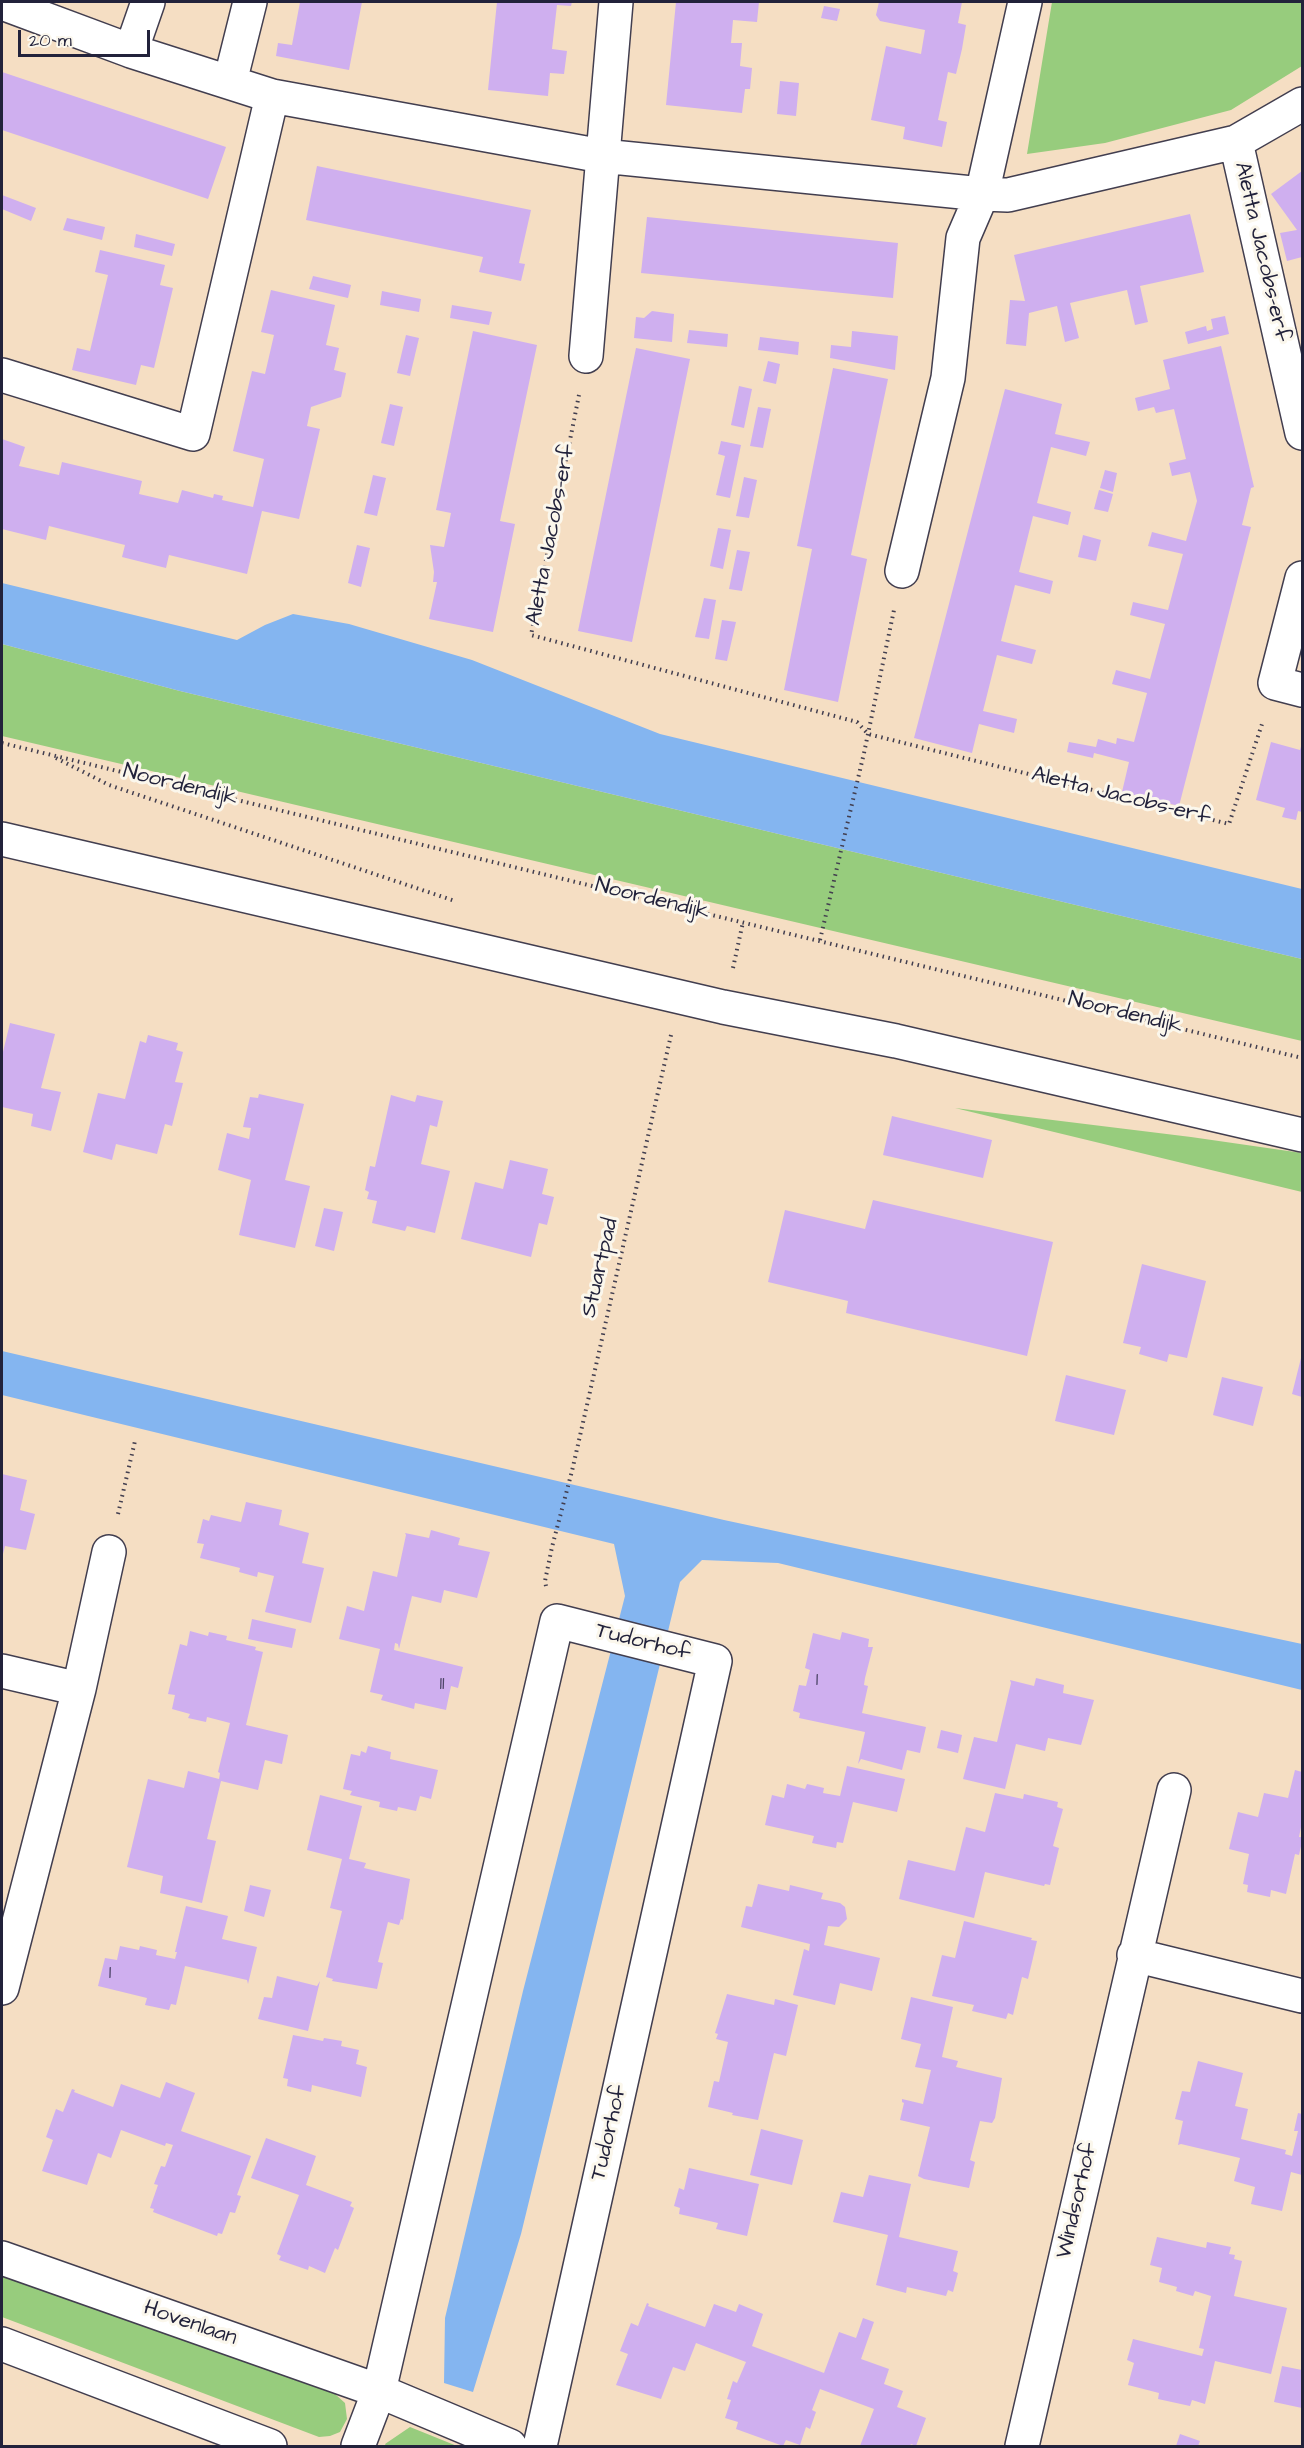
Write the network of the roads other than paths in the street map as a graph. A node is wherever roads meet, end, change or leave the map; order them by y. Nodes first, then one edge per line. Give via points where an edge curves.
1 (148, 2) edge
2 (250, 2) edge
3 (616, 2) edge
4 (1025, 2) edge
5 (2, 3) edge
6 (131, 51) junction
7 (230, 82) junction
8 (272, 96) junction
9 (1302, 104) edge
10 (1236, 142) junction
11 (602, 156) junction
12 (982, 194) junction
13 (586, 356) road end
14 (2, 375) edge
15 (1302, 433) edge
16 (902, 571) road end
17 (1302, 578) edge
18 (1289, 686) edge
19 (2, 839) edge
20 (1302, 1135) edge
21 (110, 1552) road end
22 (2, 1671) edge
23 (79, 1689) junction
24 (1174, 1790) dead end
25 (1134, 1955) junction
26 (2, 1988) edge
27 (1302, 1996) edge
28 (2, 2258) edge
29 (2, 2344) edge
30 (379, 2391) junction
31 (270, 2446) edge
32 (358, 2446) edge
33 (510, 2446) edge
34 (540, 2446) edge
35 (1022, 2446) edge

1 - 6 street
2 - 7 street
3 - 11 street
4 - 12 street
5 - 6 street, Aletta Jacobs-erf
6 - 7 street, Aletta Jacobs-erf
7 - 8 street, Aletta Jacobs-erf
8 - 11 street, Aletta Jacobs-erf
8 - 14 street via 194,434
9 - 10 street, Aletta Jacobs-erf
10 - 12 street, Aletta Jacobs-erf via 1008,195
10 - 15 street, Aletta Jacobs-erf
11 - 12 street, Aletta Jacobs-erf
11 - 13 street
12 - 16 street via 963,238 948,378
17 - 18 street
19 - 20 street via 723,1007 896,1041
21 - 23 street
22 - 23 street
23 - 26 street
24 - 25 street, Windsorhof
25 - 27 street
25 - 35 street, Windsorhof
28 - 30 street, Hovenlaan
29 - 31 street
30 - 32 street
30 - 33 street, Hovenlaan
30 - 34 street, Tudorhof via 556,1621 715,1661

